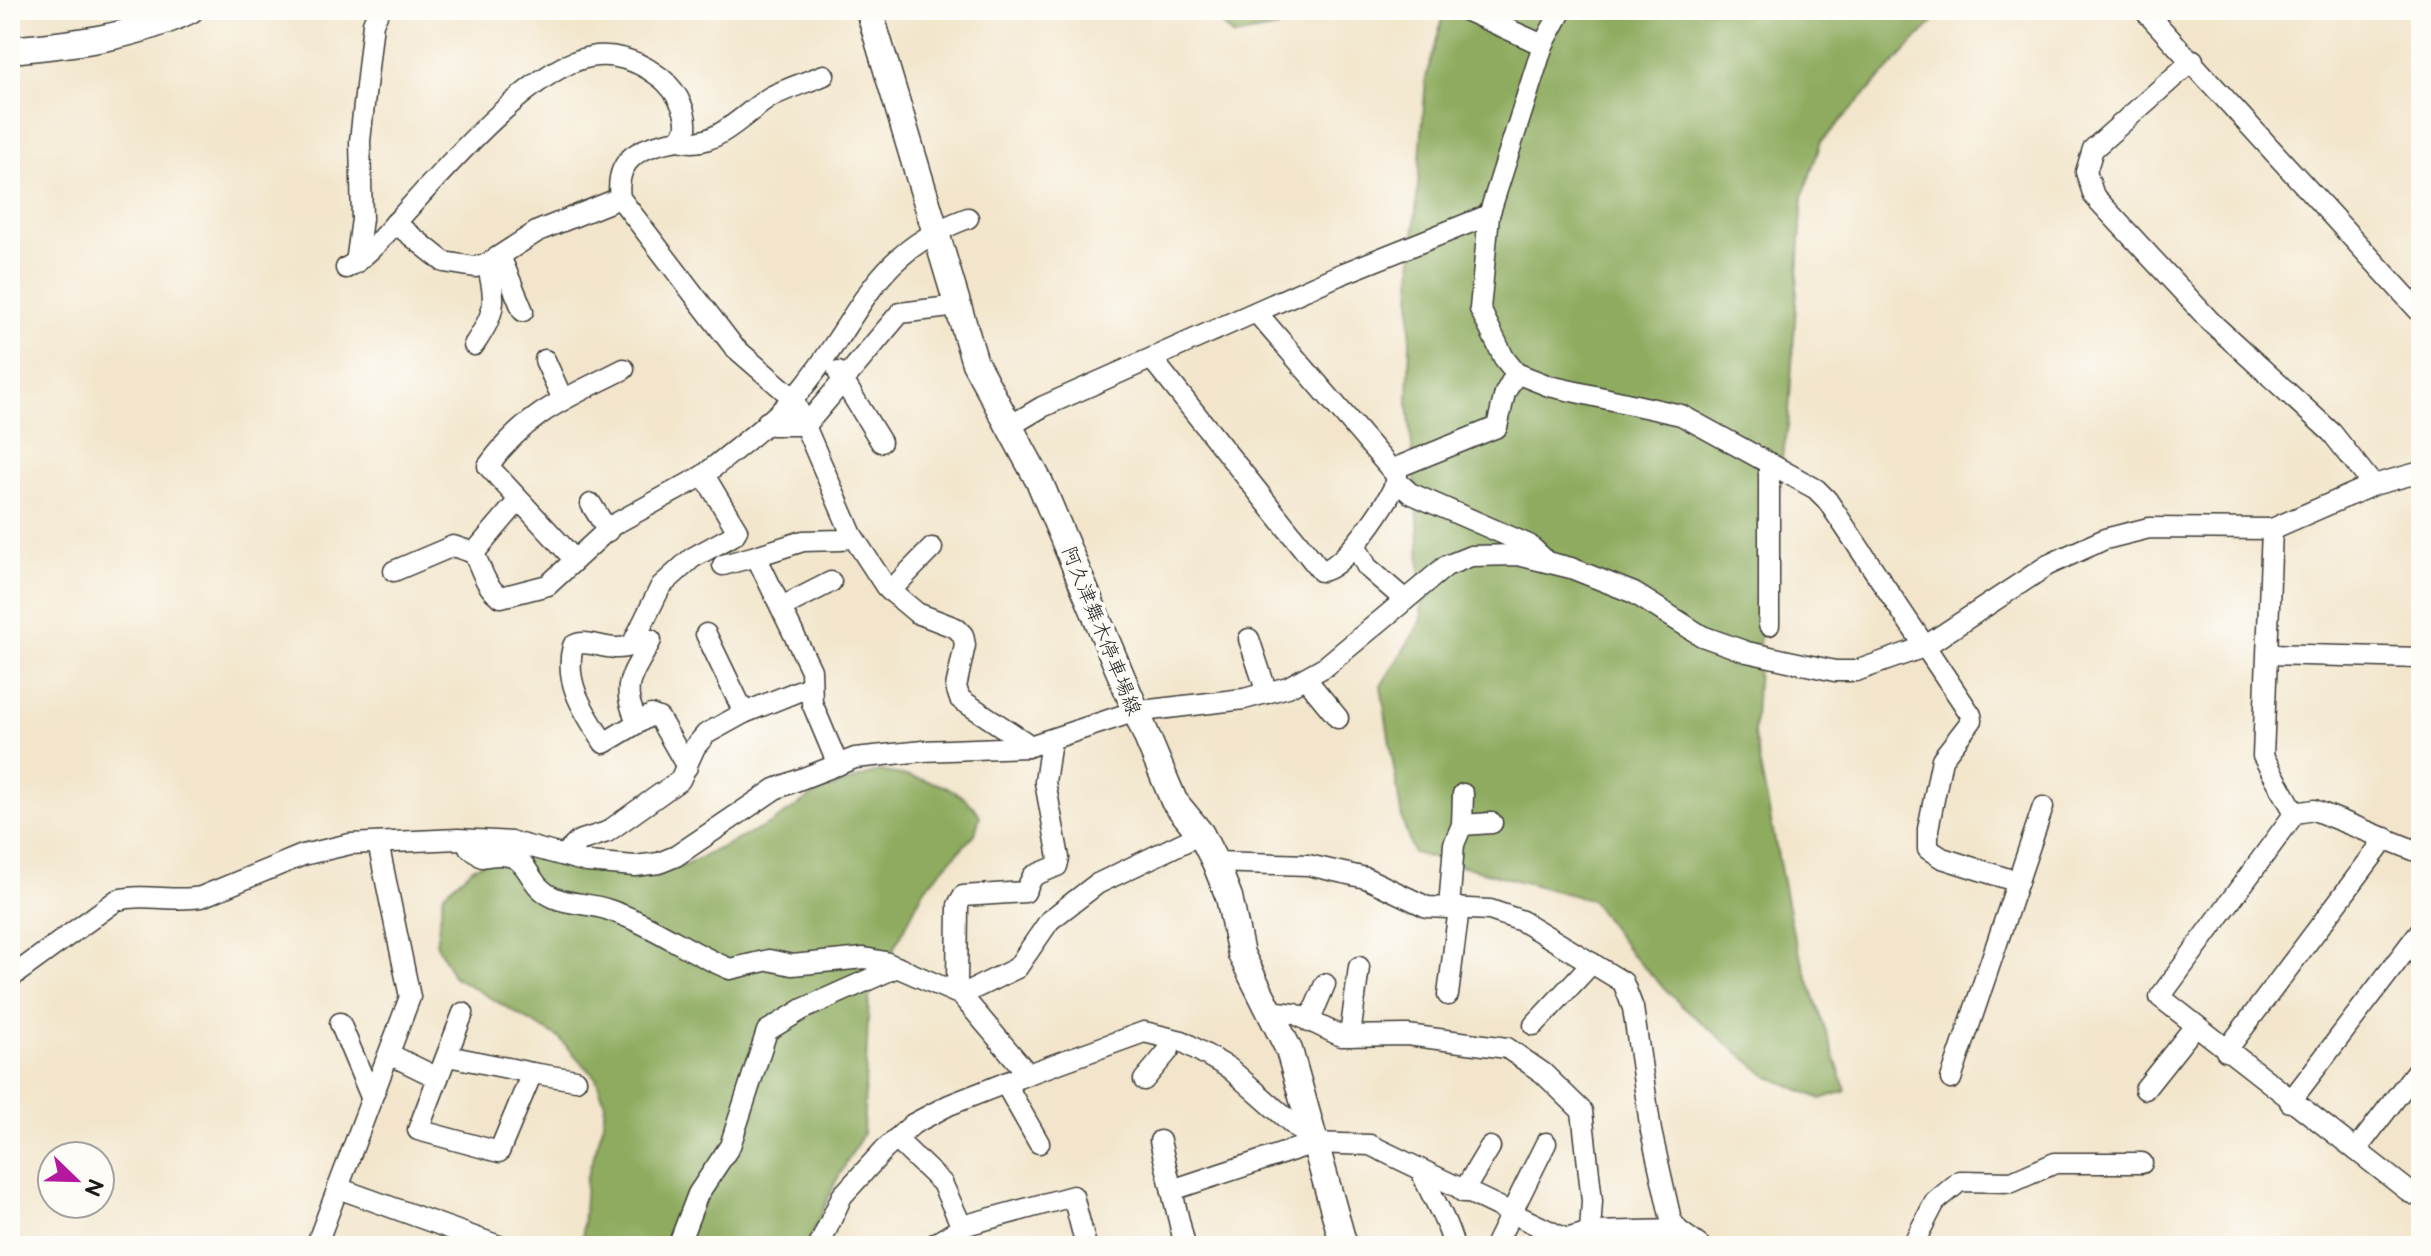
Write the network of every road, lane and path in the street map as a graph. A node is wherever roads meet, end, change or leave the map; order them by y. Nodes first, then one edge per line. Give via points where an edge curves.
1 (190, 10) edge
2 (379, 10) edge
3 (869, 10) edge
4 (1465, 10) edge
5 (1562, 10) edge
6 (2144, 10) edge
7 (1543, 45) junction
8 (10, 50) edge
9 (2193, 60) junction
10 (824, 75) dead end
11 (679, 140) junction
12 (620, 198) junction
13 (1489, 215) junction
14 (968, 218) dead end
15 (395, 223) junction
16 (934, 230) junction
17 (494, 260) junction
18 (958, 306) junction
19 (523, 311) dead end
20 (1257, 313) junction
21 (2421, 313) edge
22 (474, 345) dead end
23 (824, 358) junction
24 (1152, 359) junction
25 (545, 360) dead end
26 (624, 369) dead end
27 (1516, 373) junction
28 (845, 379) junction
29 (793, 398) junction
30 (563, 400) junction
31 (767, 422) junction
32 (806, 425) junction
33 (1010, 426) junction
34 (881, 442) dead end
35 (1769, 463) junction
36 (2421, 472) edge
37 (704, 475) junction
38 (1396, 478) junction
39 (2373, 485) junction
40 (519, 500) junction
41 (591, 504) dead end
42 (2272, 529) junction
43 (608, 531) junction
44 (852, 535) junction
45 (1356, 546) junction
46 (932, 548) dead end
47 (474, 553) junction
48 (756, 556) junction
49 (574, 559) junction
50 (1547, 562) junction
51 (723, 565) dead end
52 (394, 571) dead end
53 (831, 582) dead end
54 (890, 591) junction
55 (1405, 600) junction
56 (782, 607) junction
57 (1769, 625) dead end
58 (706, 634) dead end
59 (1249, 639) dead end
60 (651, 640) dead end
61 (1924, 647) junction
62 (2268, 654) junction
63 (2421, 658) edge
64 (1306, 679) junction
65 (811, 686) junction
66 (1267, 693) junction
67 (1133, 712) junction
68 (744, 713) junction
69 (1338, 718) dead end
70 (638, 723) junction
71 (1051, 741) junction
72 (1027, 747) junction
73 (838, 765) junction
74 (687, 767) junction
75 (1463, 794) dead end
76 (2043, 807) dead end
77 (2295, 813) junction
78 (1492, 823) dead end
79 (1462, 825) junction
80 (1201, 834) junction
81 (2386, 838) junction
82 (467, 840) junction
83 (378, 843) junction
84 (2421, 853) edge
85 (564, 855) junction
86 (1215, 862) junction
87 (2018, 882) junction
88 (1454, 908) junction
89 (2421, 930) edge
90 (1592, 963) junction
91 (897, 967) junction
92 (1359, 967) dead end
93 (10, 978) edge
94 (1325, 984) dead end
95 (961, 995) junction
96 (1448, 995) dead end
97 (1270, 1011) junction
98 (463, 1013) dead end
99 (1309, 1022) junction
100 (340, 1023) dead end
101 (1534, 1025) dead end
102 (2195, 1026) junction
103 (1350, 1036) junction
104 (1169, 1050) dead end
105 (2226, 1051) junction
106 (389, 1054) junction
107 (448, 1056) junction
108 (2421, 1065) edge
109 (532, 1073) junction
110 (1028, 1074) junction
111 (438, 1078) junction
112 (1951, 1079) dead end
113 (576, 1080) dead end
114 (1144, 1080) dead end
115 (1005, 1083) junction
116 (2145, 1089) dead end
117 (371, 1097) junction
118 (2290, 1102) junction
119 (896, 1139) junction
120 (1160, 1141) dead end
121 (1039, 1143) dead end
122 (1314, 1143) junction
123 (1546, 1143) dead end
124 (1490, 1147) dead end
125 (2356, 1150) junction
126 (2142, 1163) dead end
127 (1421, 1170) junction
128 (338, 1188) junction
129 (1172, 1190) junction
130 (1463, 1192) junction
131 (2421, 1197) edge
132 (1511, 1215) junction
133 (962, 1227) junction
134 (1678, 1230) junction
135 (1590, 1232) junction
136 (1566, 1243) edge
137 (316, 1246) edge
138 (499, 1246) edge
139 (678, 1246) edge
140 (819, 1246) edge
141 (931, 1246) edge
142 (1086, 1246) edge
143 (1185, 1246) edge
144 (1344, 1246) edge
145 (1447, 1246) edge
146 (1495, 1246) edge
147 (1513, 1246) edge
148 (1700, 1246) edge
149 (1912, 1246) edge

1 - 8 main road via 127,34
2 - 15 street via 373,23 360,141 362,219 351,265
3 - 16 main road, 阿久津舞木停車場線
4 - 7 street
5 - 7 street
6 - 9 street
7 - 13 street
9 - 21 street
9 - 39 street via 2093,149 2086,163 2089,187 2211,322 2332,433
10 - 11 street via 772,96 715,136 694,144
11 - 12 street via 642,151 622,165
11 - 15 street via 685,117 661,77 615,56 582,59 536,84
12 - 17 street via 538,231
12 - 29 street via 734,347
13 - 20 street
13 - 27 street via 1480,309
14 - 16 street
15 - 17 street via 444,262 464,268
16 - 18 main road, 阿久津舞木停車場線
16 - 23 street via 886,268
17 - 19 street
17 - 22 street via 494,313
18 - 28 street via 900,313
18 - 33 main road, 阿久津舞木停車場線 via 975,363
20 - 24 street
20 - 38 street
23 - 28 street
23 - 29 street
24 - 33 street
24 - 45 street via 1321,571
25 - 30 street
26 - 30 street
27 - 35 street via 1587,396 1681,415
27 - 38 street via 1493,431 1398,467
28 - 32 street
28 - 34 street
29 - 31 street
29 - 32 street
30 - 40 street via 529,419 488,466
31 - 32 street
31 - 37 street
32 - 44 street
33 - 67 main road, 阿久津舞木停車場線 via 1074,561
35 - 57 street
35 - 61 street via 1827,500
36 - 39 street
37 - 43 street
37 - 70 street via 737,530 734,535 692,558 661,586 632,645 611,650 577,642 572,651 575,692 604,743
38 - 45 street
38 - 50 street via 1410,493 1529,545
39 - 42 street
40 - 47 street
40 - 49 street
41 - 43 street
42 - 61 street via 2149,528 2105,539 2048,565
42 - 62 street
43 - 49 street
44 - 48 street via 803,541
44 - 54 street
45 - 55 street via 1367,567
46 - 54 street
47 - 49 street via 501,597 548,585
47 - 52 street via 453,546
48 - 51 street
48 - 56 street
50 - 55 street via 1518,555 1471,556 1446,566
50 - 61 street via 1634,593 1702,636 1747,652 1856,671
53 - 56 street
54 - 72 street via 917,613 960,631 965,645 957,695
55 - 64 street
56 - 65 street via 811,670
58 - 68 street
59 - 66 street
60 - 70 street via 626,689
61 - 87 street via 1972,720 1942,759 1928,849
62 - 63 street
62 - 77 street via 2263,756
64 - 66 street
64 - 69 street
65 - 68 street
65 - 73 street via 812,703
66 - 67 street
67 - 71 street
67 - 80 main road, 阿久津舞木停車場線 via 1174,801
68 - 74 street via 698,741
70 - 74 street via 651,715 659,718
71 - 72 street
71 - 95 street via 1045,782 1057,866 1033,876 1025,892 963,896 958,905
72 - 73 street via 881,754
73 - 85 street via 775,789 668,860 635,866
74 - 85 street via 683,777 630,817 579,841
75 - 79 street
76 - 87 street
77 - 81 street via 2314,810
77 - 102 street via 2160,997
78 - 79 street
79 - 88 street via 1454,844
80 - 86 main road, 阿久津舞木停車場線
80 - 95 street via 1097,884 1050,920 1017,968
81 - 84 street
81 - 105 street
82 - 83 street
82 - 85 street via 529,844
82 - 91 street via 482,857 503,852 519,861 556,899 606,908 730,969 769,960 792,965 864,958
83 - 93 street via 303,855 201,897 117,900
83 - 106 street via 410,997
86 - 88 street via 1308,865 1366,878 1427,907
86 - 97 main road, 阿久津舞木停車場線 via 1241,954
87 - 112 street
88 - 90 street via 1490,910 1522,921
88 - 96 street
89 - 118 street
90 - 101 street
90 - 134 street via 1623,982 1629,993 1651,1131 1671,1220
91 - 95 street
91 - 139 street via 767,1031 730,1146 698,1194
92 - 103 street
94 - 99 street
95 - 110 street
97 - 99 street
97 - 122 main road, 阿久津舞木停車場線 via 1296,1068
98 - 107 street
99 - 103 street
100 - 117 street
102 - 105 street
102 - 116 street
103 - 135 street via 1407,1035 1497,1045 1543,1073 1582,1111 1592,1201
104 - 114 street
105 - 118 street
106 - 111 street
106 - 117 street
107 - 109 street
107 - 111 street
108 - 125 street
109 - 111 street via 499,1152 418,1130
109 - 113 street
110 - 115 street
110 - 122 street via 1116,1039 1163,1034 1229,1068
115 - 119 street via 949,1105
115 - 121 street
117 - 128 street
118 - 125 street
119 - 133 street via 942,1183
119 - 140 street via 842,1196
120 - 129 street
122 - 127 street via 1370,1145
122 - 129 street
122 - 144 main road, 阿久津舞木停車場線
123 - 132 street
124 - 130 street
125 - 131 street
126 - 149 street via 2055,1163 2012,1182 1960,1181 1935,1202
127 - 130 street
127 - 145 street via 1446,1222 1452,1240
128 - 137 street
128 - 138 street
129 - 143 street
130 - 132 street
132 - 136 street
132 - 146 street
132 - 147 street
133 - 141 street
133 - 142 street via 1073,1196
134 - 135 street
134 - 148 street
135 - 136 street

